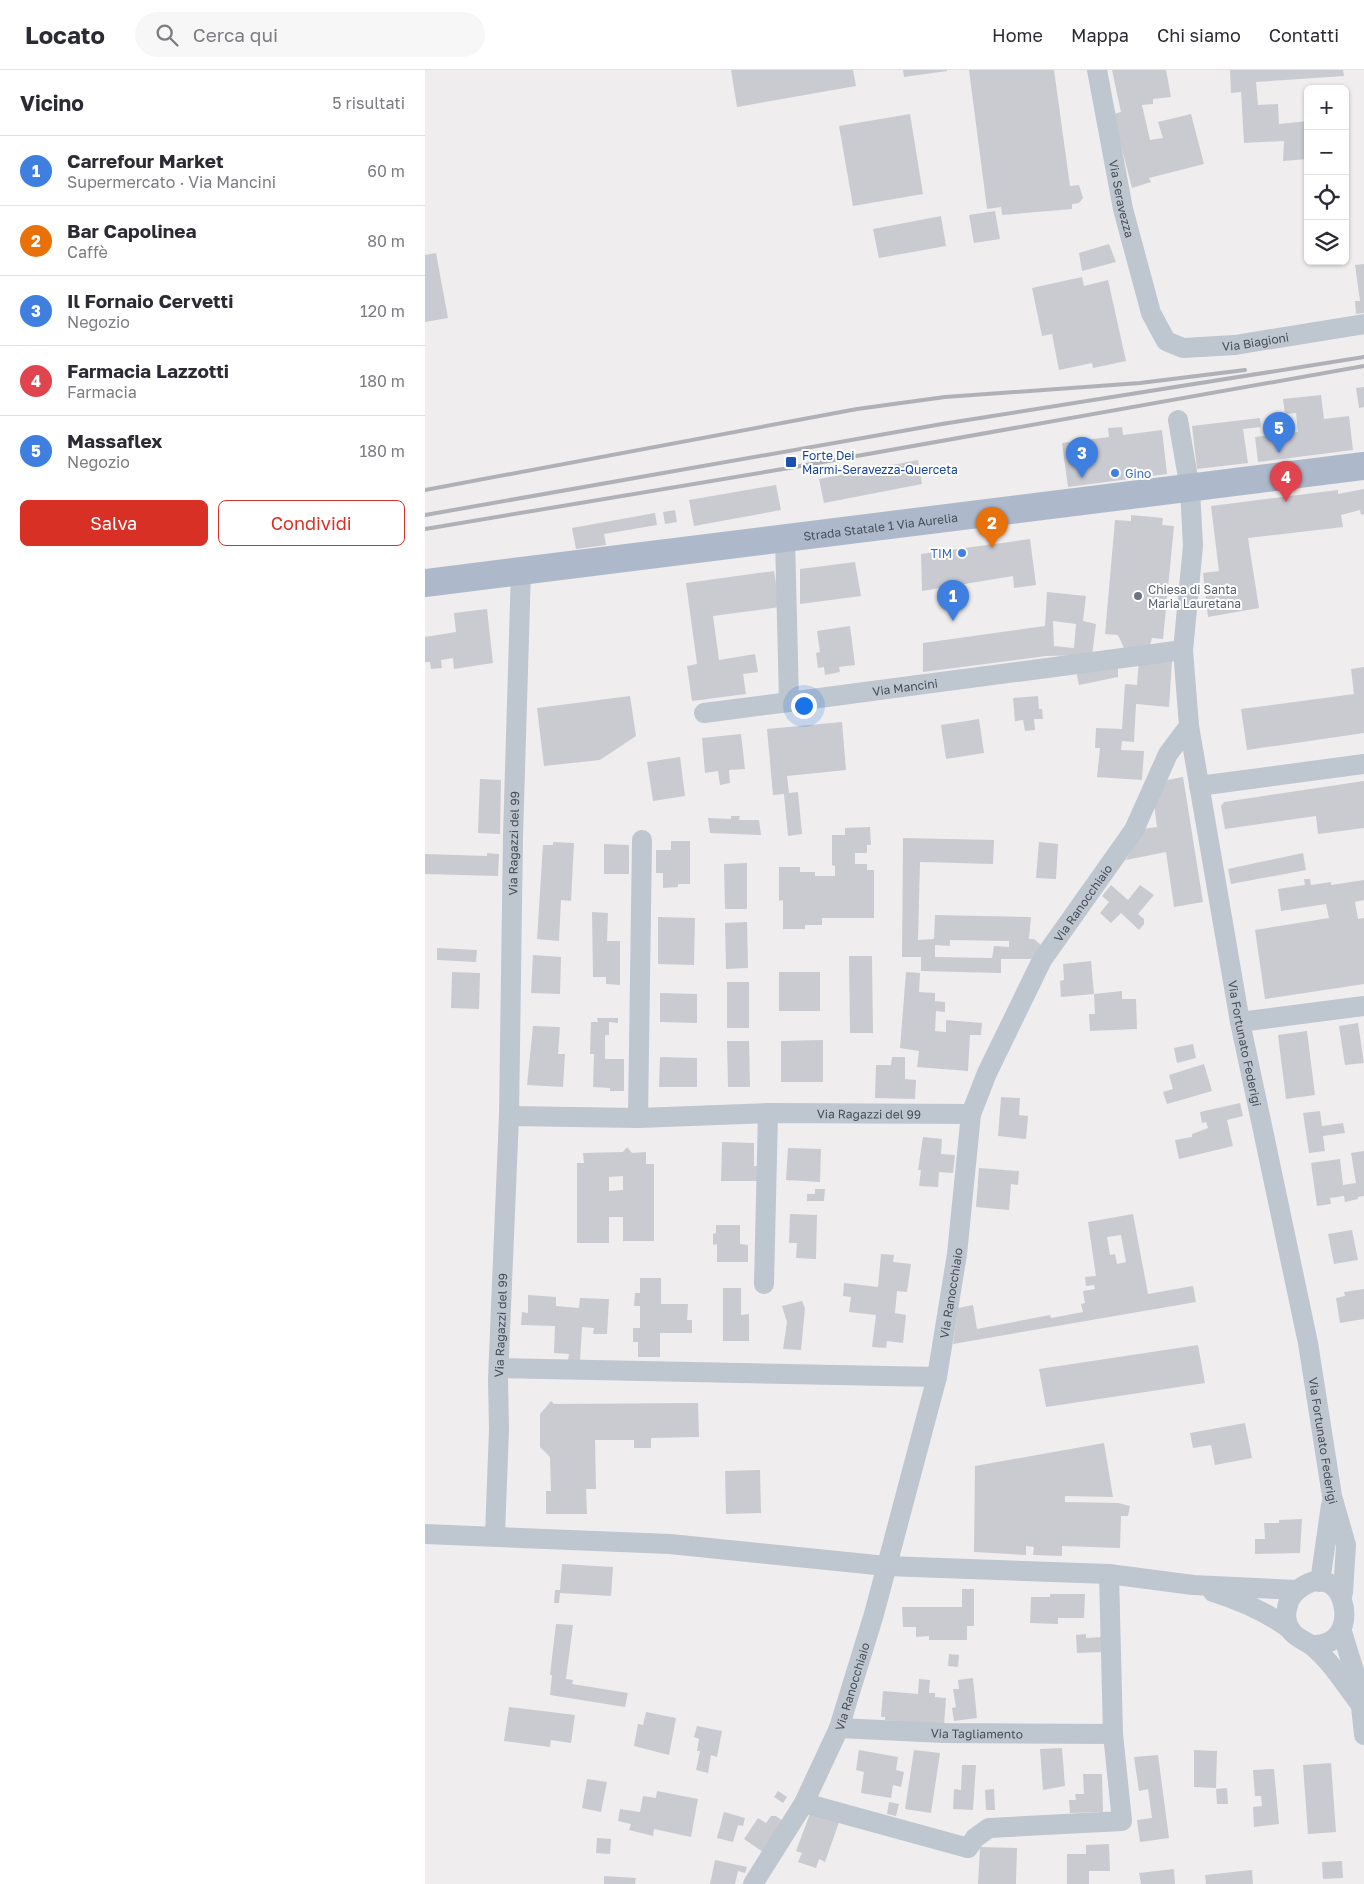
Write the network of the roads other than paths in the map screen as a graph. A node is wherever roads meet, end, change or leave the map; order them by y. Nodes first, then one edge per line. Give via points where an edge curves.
1 (1097, 70) edge
2 (1364, 324) edge
3 (1156, 325) joint
4 (1179, 420) dead end
5 (1364, 466) edge
6 (1190, 489) junction
7 (785, 538) junction
8 (521, 570) junction
9 (425, 582) edge
10 (1183, 650) junction
11 (789, 702) junction
12 (703, 713) dead end
13 (1189, 726) junction
14 (1364, 764) edge
15 (1199, 786) junction
16 (642, 840) dead end
17 (1364, 1006) edge
18 (1240, 1022) junction
19 (768, 1113) junction
20 (971, 1114) junction
21 (509, 1116) junction
22 (638, 1118) junction
23 (764, 1284) dead end
24 (499, 1368) junction
25 (937, 1377) junction
26 (1332, 1496) junction
27 (431, 1532) edge
28 (495, 1535) junction
29 (886, 1566) junction
30 (1109, 1574) junction
31 (1319, 1582) junction
32 (1193, 1585) junction
33 (1297, 1590) junction
34 (1343, 1593) junction
35 (1291, 1630) junction
36 (1343, 1634) junction
37 (1311, 1645) junction
38 (1361, 1692) edge
39 (839, 1728) junction
40 (1113, 1734) junction
41 (1364, 1735) edge
42 (805, 1803) junction
43 (753, 1884) edge

1 - 3 street, Via Seravezza via 1123,209
2 - 3 street, Via Biagioni via 1235,345 1183,348 1166,341
4 - 6 street, Via Fortunato Federigi
5 - 6 main road, Strada Statale 1 Via Aurelia
6 - 7 main road, Strada Statale 1 Via Aurelia
6 - 10 street, Via Fortunato Federigi via 1193,546
7 - 8 main road, Strada Statale 1 Via Aurelia
7 - 11 street
8 - 9 main road, Strada Statale 1 Via Aurelia
8 - 21 street, Via Ragazzi del 99
10 - 11 street, Via Mancini
10 - 13 street, Via Fortunato Federigi
11 - 12 street, Via Mancini
13 - 15 street, Via Fortunato Federigi
13 - 20 street, Via Ranocchiaio via 1168,754 1134,830 1042,960 987,1073
14 - 15 street
15 - 18 street, Via Fortunato Federigi
16 - 22 street
17 - 18 street
18 - 26 street, Via Fortunato Federigi via 1308,1343
19 - 20 street, Via Ragazzi del 99
19 - 22 street, Via Ragazzi del 99
19 - 23 street
20 - 25 street, Via Ranocchiaio via 957,1254
21 - 22 street, Via Ragazzi del 99
21 - 24 street, Via Ragazzi del 99
24 - 25 street
24 - 28 street, Via Ragazzi del 99
25 - 29 street, Via Ranocchiaio
26 - 31 street
26 - 34 street, Via Fortunato Federigi via 1346,1544
27 - 28 street
28 - 29 street via 670,1544
29 - 30 street
29 - 39 street, Via Ranocchiaio
30 - 32 street
30 - 40 street
31 - 33 street
31 - 34 street via 1332,1585
32 - 33 street
32 - 35 street via 1244,1602
33 - 35 street via 1287,1609
34 - 36 street via 1351,1613
35 - 37 street via 1299,1640
36 - 37 street via 1323,1646
36 - 38 street
37 - 38 street
38 - 41 street
39 - 40 street, Via Tagliamento via 944,1734
39 - 42 street, Via Ranocchiaio
40 - 42 street via 1122,1821 989,1828 968,1848
42 - 43 street, Via Ranocchiaio

